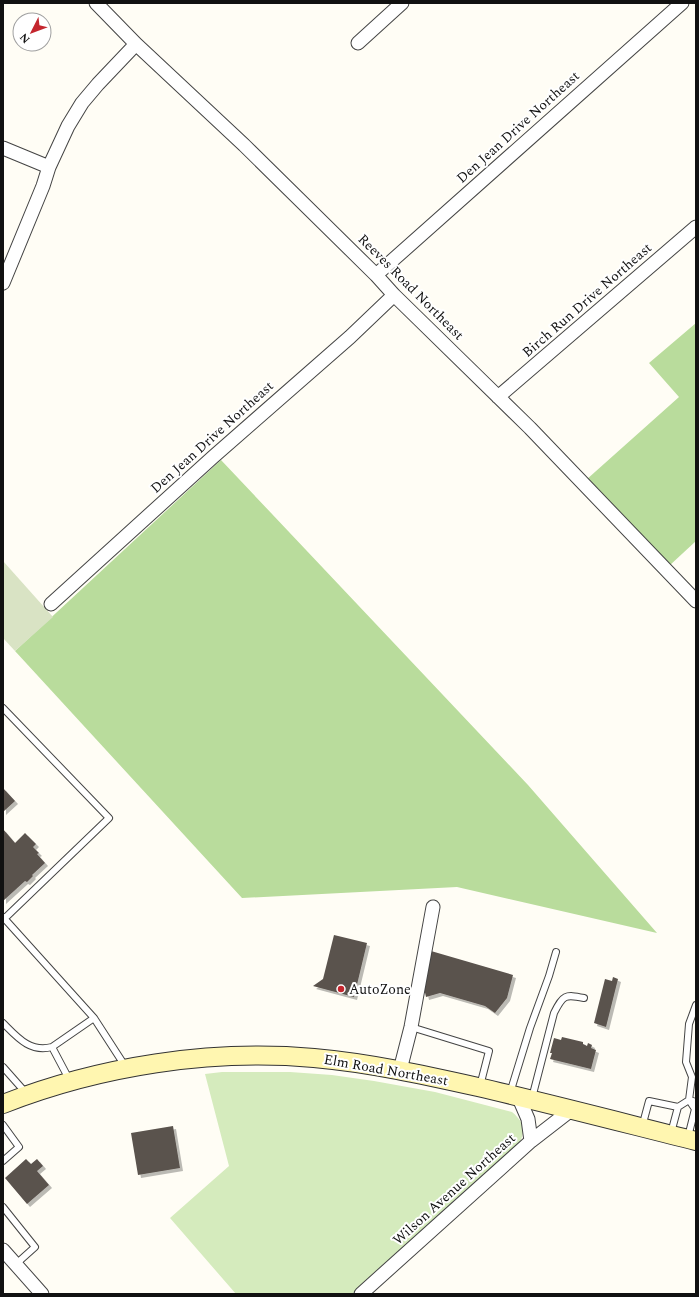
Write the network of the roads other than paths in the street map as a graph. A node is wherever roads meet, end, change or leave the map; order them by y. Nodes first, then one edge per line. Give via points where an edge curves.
1 (96, 3) edge
2 (402, 3) edge
3 (682, 3) edge
4 (358, 43) dead end
5 (136, 44) junction
6 (3, 148) edge
7 (49, 167) junction
8 (696, 228) edge
9 (376, 275) junction
10 (3, 283) edge
11 (394, 295) junction
12 (498, 397) junction
13 (696, 601) edge
14 (51, 604) dead end
15 (3, 708) edge
16 (433, 907) dead end
17 (4, 918) edge
18 (556, 952) dead end
19 (584, 998) dead end
20 (696, 1005) edge
21 (94, 1018) junction
22 (3, 1023) edge
23 (411, 1027) junction
24 (52, 1047) junction
25 (3, 1067) edge
26 (127, 1069) junction
27 (400, 1070) junction
28 (70, 1082) junction
29 (479, 1087) junction
30 (29, 1095) junction
31 (520, 1097) junction
32 (689, 1100) junction
33 (696, 1102) edge
34 (3, 1104) edge
35 (678, 1108) junction
36 (571, 1110) junction
37 (3, 1125) edge
38 (642, 1128) junction
39 (685, 1138) edge
40 (532, 1141) junction
41 (3, 1161) edge
42 (3, 1207) edge
43 (3, 1250) edge
44 (16, 1264) junction
45 (42, 1294) edge
46 (361, 1294) edge

1 - 5 street, Reeves Road Northeast
2 - 4 street
3 - 9 street, Den Jean Drive Northeast
5 - 7 street via 82,103
5 - 9 street, Reeves Road Northeast via 244,145
6 - 7 street
7 - 10 street
8 - 12 street, Birch Run Drive Northeast
9 - 11 street, Reeves Road Northeast
11 - 12 street, Reeves Road Northeast
11 - 14 street, Den Jean Drive Northeast
12 - 13 street, Reeves Road Northeast
15 - 17 lane via 109,818
16 - 23 street
17 - 21 lane
18 - 31 lane via 530,1028
19 - 31 lane via 570,995 558,1004
20 - 32 lane via 689,1024 686,1062 692,1077
21 - 24 lane
21 - 26 lane
22 - 24 lane via 17,1038 34,1048
23 - 27 street
23 - 29 lane via 489,1051
24 - 28 lane
25 - 30 lane
26 - 27 main road, Elm Road Northeast via 173,1061 277,1056 347,1061
26 - 28 main road, Elm Road Northeast
27 - 29 main road, Elm Road Northeast
28 - 30 main road, Elm Road Northeast
29 - 31 main road, Elm Road Northeast
30 - 34 main road, Elm Road Northeast
31 - 36 main road, Elm Road Northeast
31 - 40 street
32 - 33 lane
32 - 35 lane
32 - 39 lane via 695,1109
35 - 38 lane via 648,1101
35 - 39 lane
36 - 38 main road, Elm Road Northeast
36 - 40 street, Wilson Avenue Northeast
37 - 41 lane via 19,1147
38 - 39 main road, Elm Road Northeast
40 - 46 street, Wilson Avenue Northeast
42 - 44 lane via 35,1247
43 - 44 street
44 - 45 street

